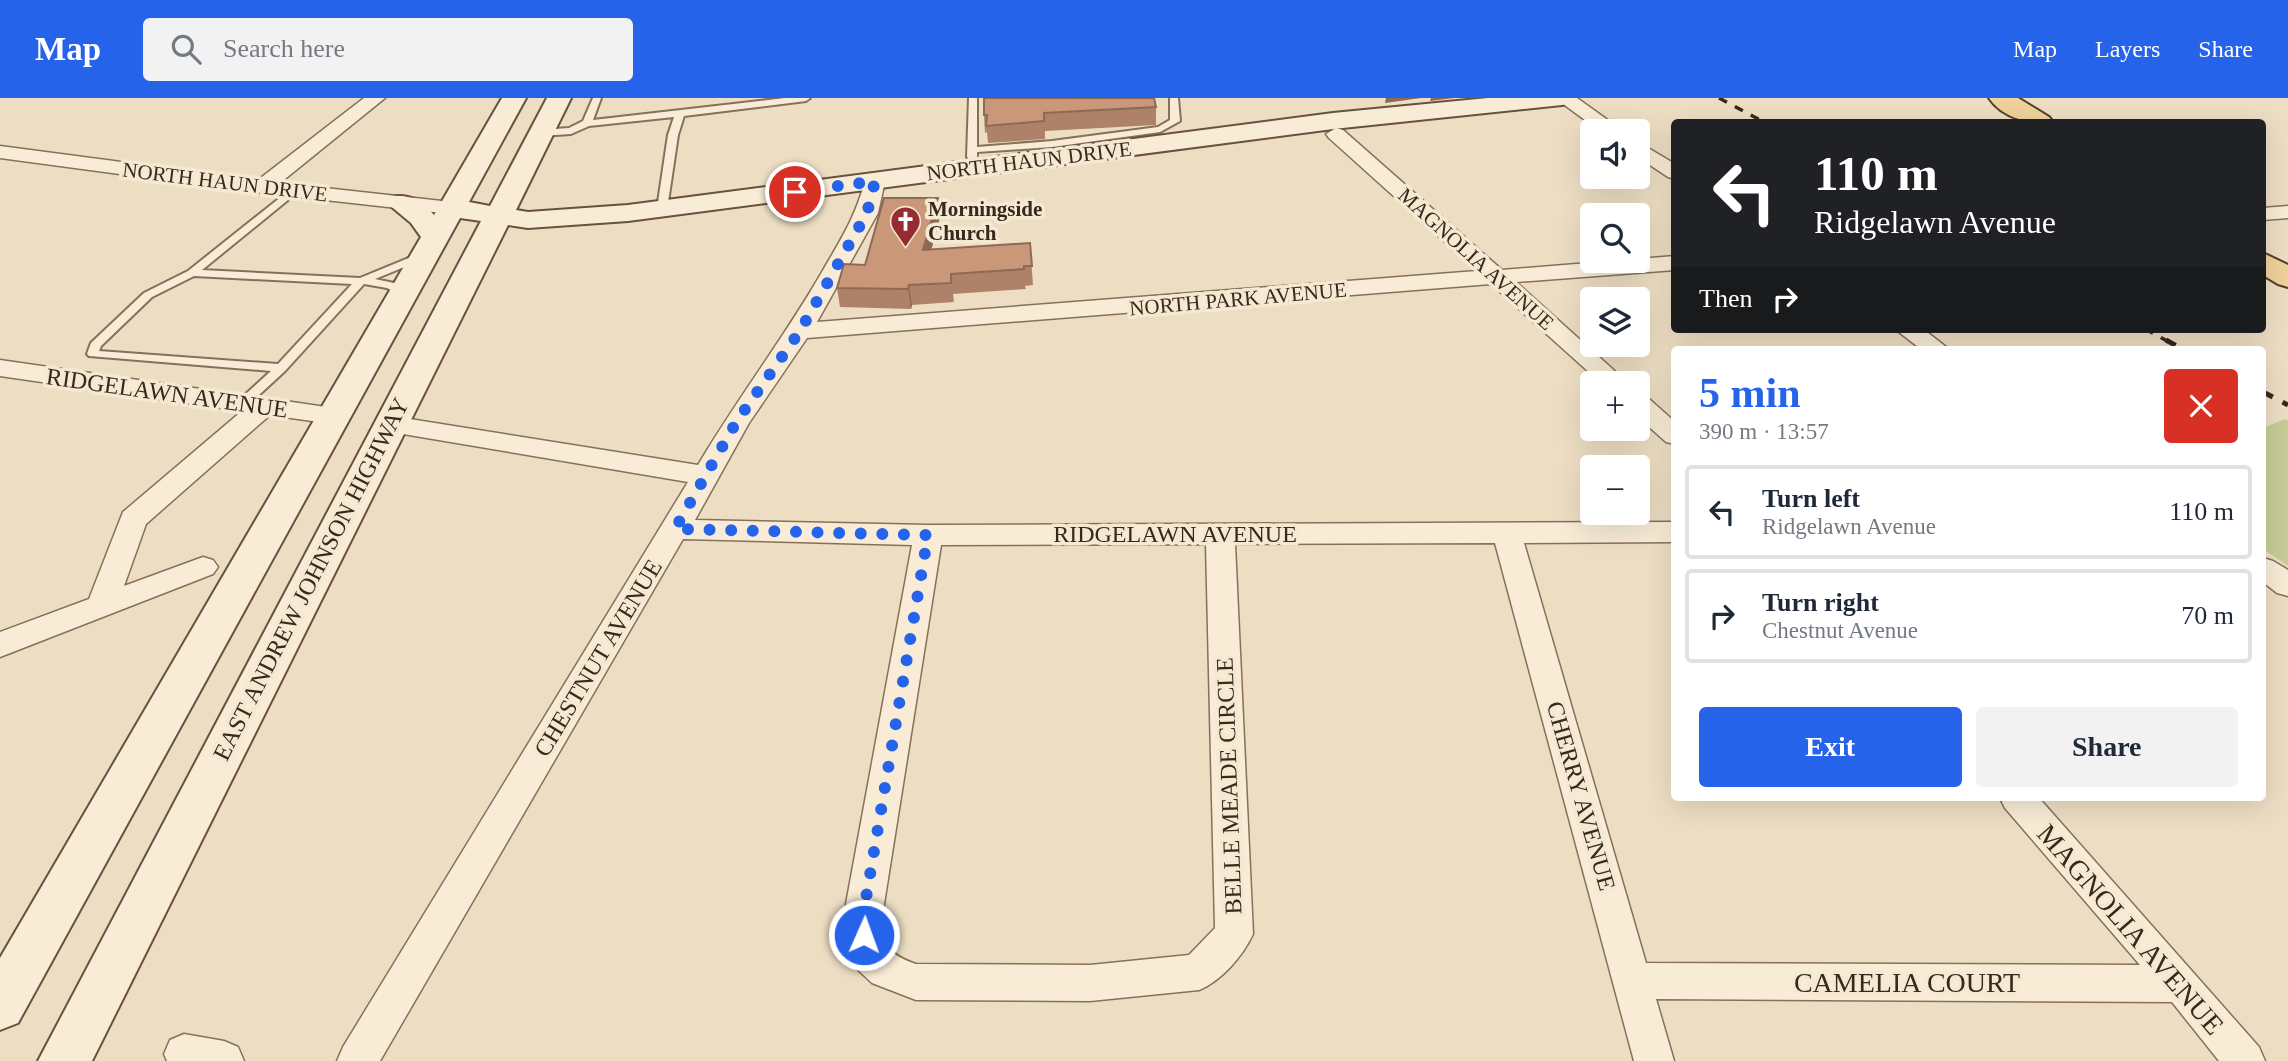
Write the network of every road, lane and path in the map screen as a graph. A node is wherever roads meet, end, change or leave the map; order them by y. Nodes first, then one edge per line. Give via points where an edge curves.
1 (376, 98) edge
2 (514, 98) edge
3 (559, 98) edge
4 (597, 98) edge
5 (806, 98) edge
6 (973, 98) edge
7 (1174, 98) edge
8 (1563, 98) edge
9 (2001, 98) edge
10 (680, 114) junction
11 (1595, 119) edge
12 (2035, 119) edge
13 (587, 123) junction
14 (541, 133) junction
15 (1336, 134) dead end
16 (0, 152) edge
17 (1650, 156) edge
18 (972, 160) junction
19 (1671, 170) edge
20 (875, 181) junction
21 (262, 187) junction
22 (294, 191) junction
23 (401, 203) junction
24 (451, 208) junction
25 (662, 209) junction
26 (2288, 212) edge
27 (2266, 214) edge
28 (497, 216) junction
29 (430, 246) junction
30 (1671, 263) edge
31 (2266, 264) edge
32 (192, 273) junction
33 (1499, 278) junction
34 (2288, 278) edge
35 (360, 281) junction
36 (403, 293) junction
37 (800, 331) junction
38 (1913, 333) edge
39 (1932, 346) edge
40 (0, 368) edge
41 (281, 368) junction
42 (1603, 371) edge
43 (252, 406) junction
44 (1650, 414) edge
45 (334, 416) junction
46 (391, 424) junction
47 (1671, 432) edge
48 (704, 475) junction
49 (675, 529) junction
50 (1506, 531) junction
51 (1671, 532) edge
52 (928, 535) junction
53 (1220, 535) junction
54 (204, 567) dead end
55 (2266, 570) edge
56 (2288, 584) edge
57 (101, 607) junction
58 (0, 646) edge
59 (2020, 801) edge
60 (1633, 981) junction
61 (2181, 984) junction
62 (0, 1006) edge
63 (184, 1054) dead end
64 (64, 1061) edge
65 (224, 1061) edge
66 (357, 1061) edge
67 (1654, 1061) edge
68 (2245, 1061) edge

1 - 21 street
2 - 24 main road
3 - 14 main road, EAST ANDREW JOHNSON HIGHWAY
4 - 13 lane
5 - 10 lane
6 - 18 lane
7 - 18 lane via 1175,121 1160,129
8 - 11 street
8 - 18 main road, NORTH HAUN DRIVE
9 - 12 main road
10 - 13 lane
10 - 25 lane
13 - 14 lane via 571,131
14 - 28 main road, EAST ANDREW JOHNSON HIGHWAY
15 - 33 street, MAGNOLIA AVENUE
16 - 21 street, NORTH HAUN DRIVE
17 - 19 street
18 - 20 main road, NORTH HAUN DRIVE
20 - 25 main road, NORTH HAUN DRIVE
20 - 37 street, CHESTNUT AVENUE via 867,213
21 - 22 street, NORTH HAUN DRIVE
22 - 23 street, NORTH HAUN DRIVE
22 - 32 lane
23 - 24 street, NORTH HAUN DRIVE
23 - 29 main road via 421,217
24 - 28 main road, NORTH HAUN DRIVE
24 - 29 main road
25 - 28 main road, NORTH HAUN DRIVE via 572,219
26 - 27 street
28 - 46 main road, EAST ANDREW JOHNSON HIGHWAY
29 - 35 lane via 401,267
29 - 36 main road
30 - 33 street, NORTH PARK AVENUE
31 - 34 main road
32 - 35 lane
32 - 41 lane via 148,295 95,345 93,354
33 - 37 street, NORTH PARK AVENUE
33 - 42 street, MAGNOLIA AVENUE
35 - 36 lane via 390,285
35 - 41 lane
36 - 45 main road
37 - 48 street, CHESTNUT AVENUE
38 - 39 street
40 - 43 street, RIDGELAWN AVENUE
41 - 43 lane
43 - 45 street, RIDGELAWN AVENUE
43 - 57 street via 133,519
44 - 47 street
45 - 46 main road
45 - 62 main road
46 - 48 street
46 - 64 main road, EAST ANDREW JOHNSON HIGHWAY
48 - 49 street, CHESTNUT AVENUE
49 - 52 street, RIDGELAWN AVENUE
49 - 66 street, CHESTNUT AVENUE
50 - 51 street, RIDGELAWN AVENUE
50 - 53 street, RIDGELAWN AVENUE
50 - 60 street, CHERRY AVENUE
52 - 53 street, RIDGELAWN AVENUE
52 - 53 street, BELLE MEADE CIRCLE via 865,904 864,935 870,960 890,974 916,982 1090,983 1199,971 1234,934
54 - 57 street
55 - 56 street
57 - 58 street
59 - 61 street, MAGNOLIA AVENUE
60 - 61 street, CAMELIA COURT
60 - 67 street, CHERRY AVENUE
61 - 68 street, MAGNOLIA AVENUE
63 - 65 street

